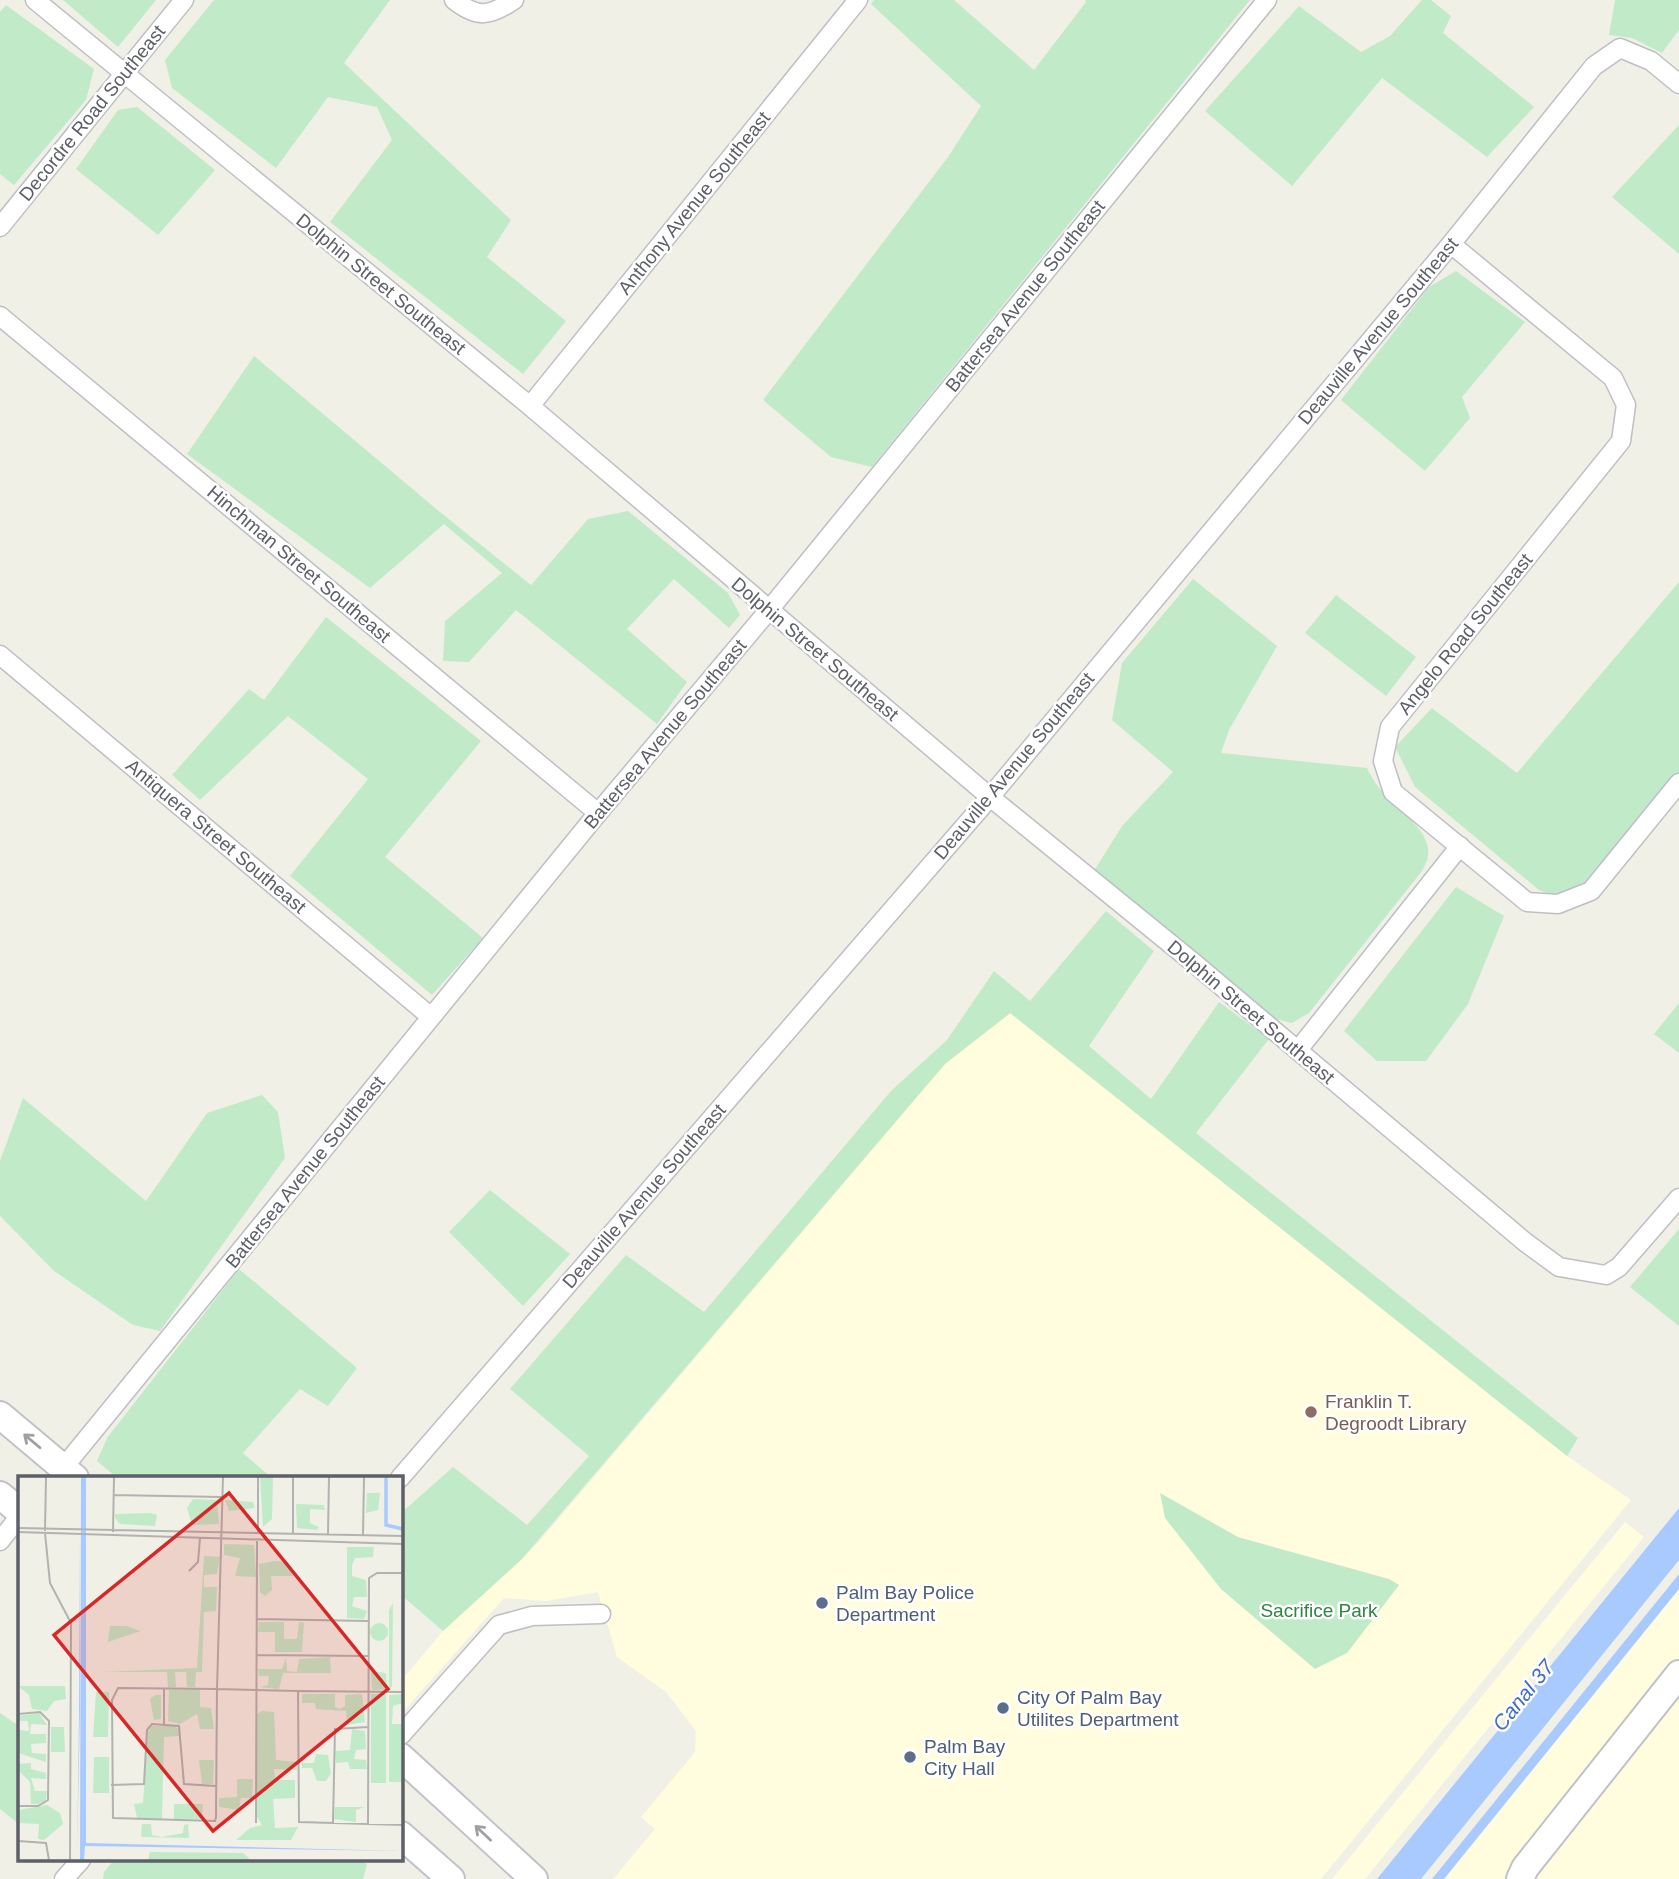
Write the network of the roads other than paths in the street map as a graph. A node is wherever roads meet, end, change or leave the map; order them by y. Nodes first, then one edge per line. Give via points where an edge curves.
1 (35, 0) edge
2 (184, 0) edge
3 (454, 0) edge
4 (514, 0) edge
5 (858, 0) edge
6 (1267, 0) edge
7 (124, 73) junction
8 (1679, 84) edge
9 (0, 227) edge
10 (1451, 244) junction
11 (0, 316) edge
12 (530, 406) junction
13 (769, 610) junction
14 (0, 655) edge
15 (1679, 783) edge
16 (990, 797) junction
17 (598, 813) junction
18 (1460, 846) junction
19 (431, 1017) junction
20 (1298, 1050) junction
21 (1679, 1198) edge
22 (0, 1415) edge
23 (69, 1473) edge
24 (402, 1476) edge
25 (0, 1495) edge
26 (18, 1510) edge
27 (18, 1518) edge
28 (0, 1541) edge
29 (601, 1614) dead end
30 (1679, 1674) edge
31 (402, 1734) edge
32 (402, 1758) edge
33 (402, 1836) edge
34 (78, 1862) edge
35 (64, 1879) edge
36 (451, 1879) edge
37 (534, 1879) edge
38 (1520, 1879) edge

1 - 7 street, Dolphin Street Southeast
2 - 7 street, Decordre Road Southeast
3 - 4 street via 469,12 496,12
5 - 12 street, Anthony Avenue Southeast
6 - 13 street, Battersea Avenue Southeast
7 - 9 street, Decordre Road Southeast
7 - 12 street, Dolphin Street Southeast
8 - 10 street, Deauville Avenue Southeast via 1651,61 1620,48 1594,66
10 - 16 street, Deauville Avenue Southeast
10 - 18 street, Angelo Road Southeast via 1613,378 1626,405 1621,441 1390,727 1383,761 1393,792
11 - 17 street, Hinchman Street Southeast
12 - 13 street, Dolphin Street Southeast
13 - 16 street, Dolphin Street Southeast
13 - 17 street, Battersea Avenue Southeast
14 - 19 street, Antiquera Street Southeast
15 - 18 street, Angelo Road Southeast via 1591,891 1558,904 1527,902
16 - 20 street, Dolphin Street Southeast
16 - 24 street, Deauville Avenue Southeast
17 - 19 street, Battersea Avenue Southeast
18 - 20 street
19 - 23 street, Battersea Avenue Southeast
20 - 21 street, Dolphin Street Southeast via 1559,1267 1606,1276
23 -> 22 main road
25 - 26 main road
27 - 28 street
29 - 31 street via 532,1616 499,1625
30 - 38 main road
37 -> 32 main road
33 - 36 main road
34 - 35 street

